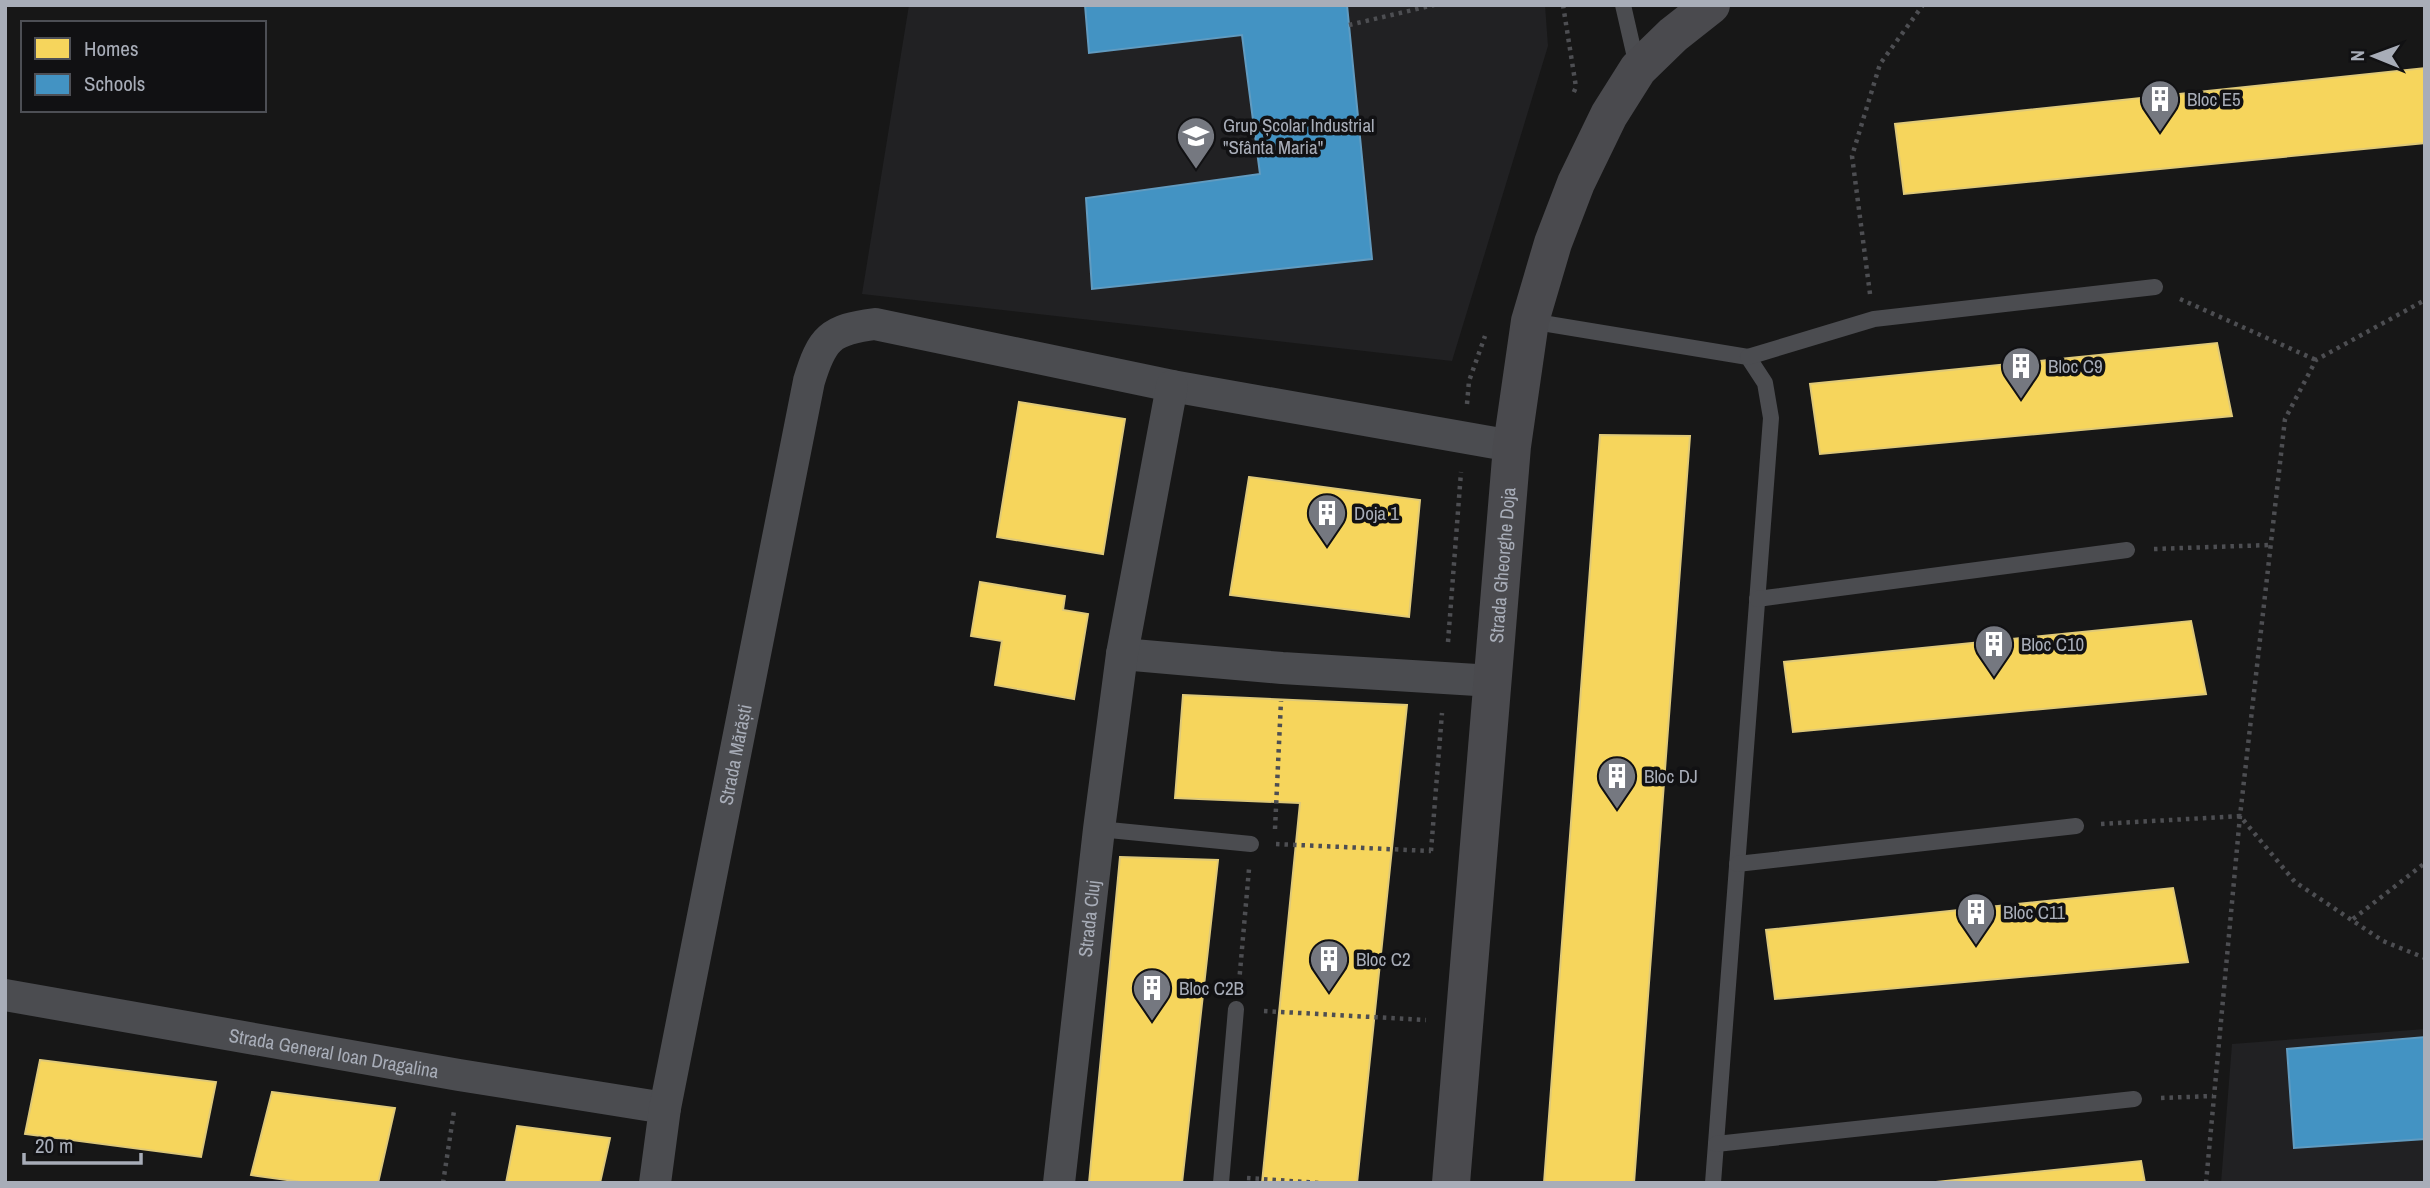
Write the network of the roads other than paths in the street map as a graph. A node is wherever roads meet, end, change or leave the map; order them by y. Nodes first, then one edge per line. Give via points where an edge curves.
1 (1623, 5) edge
2 (1711, 5) edge
3 (1638, 69) junction
4 (2155, 287) road end
5 (1530, 321) junction
6 (1748, 356) junction
7 (1172, 386) junction
8 (1512, 446) junction
9 (2127, 550) road end
10 (1757, 598) junction
11 (1122, 654) junction
12 (1493, 681) junction
13 (2076, 826) road end
14 (1098, 829) junction
15 (1251, 844) road end
16 (1737, 864) junction
17 (5, 995) edge
18 (1236, 1009) road end
19 (2134, 1099) road end
20 (665, 1108) junction
21 (1716, 1144) junction
22 (1222, 1180) edge
23 (655, 1183) edge
24 (1059, 1183) edge
25 (1451, 1183) edge
26 (1713, 1183) edge

1 - 3 lane
2 - 3 main road, Strada Gheorghe Doja
3 - 5 main road, Strada Gheorghe Doja via 1576,183
4 - 6 lane via 1874,319
5 - 6 lane
5 - 8 main road, Strada Gheorghe Doja
6 - 10 lane via 1765,383 1771,418
7 - 8 street
7 - 11 street, Strada Cluj
7 - 20 street, Strada Mărăști via 875,324 835,334 817,353
8 - 12 main road, Strada Gheorghe Doja
9 - 10 lane
10 - 16 lane
11 - 12 street
11 - 14 street, Strada Cluj
12 - 25 main road, Strada Gheorghe Doja
13 - 16 lane
14 - 15 lane
14 - 24 street, Strada Cluj
16 - 21 lane
17 - 20 street, Strada General Ioan Dragalina
18 - 22 lane
19 - 21 lane
20 - 23 street, Strada Mărăști
21 - 26 lane

